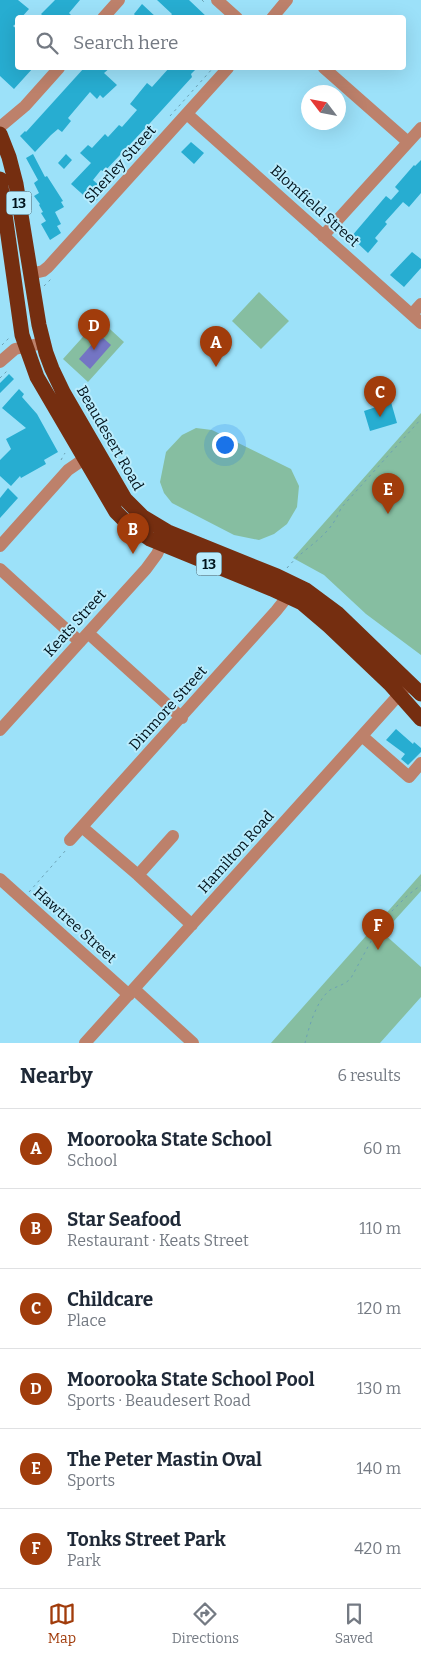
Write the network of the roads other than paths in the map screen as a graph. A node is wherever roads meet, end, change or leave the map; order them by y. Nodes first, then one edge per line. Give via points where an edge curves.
1 (119, 0) edge
2 (217, 0) edge
3 (287, 0) edge
4 (106, 15) edge
5 (234, 15) edge
6 (274, 15) edge
7 (57, 70) edge
8 (226, 70) edge
9 (326, 70) edge
10 (187, 114) junction
11 (0, 127) edge
12 (421, 128) edge
13 (0, 134) edge
14 (408, 142) junction
15 (0, 179) edge
16 (323, 236) junction
17 (30, 274) junction
18 (421, 304) edge
19 (416, 318) edge
20 (43, 342) junction
21 (25, 346) junction
22 (0, 362) edge
23 (84, 458) junction
24 (165, 539) junction
25 (0, 546) edge
26 (0, 569) edge
27 (288, 596) junction
28 (84, 638) junction
29 (410, 682) junction
30 (400, 694) junction
31 (421, 694) edge
32 (182, 718) junction
33 (421, 719) edge
34 (0, 730) edge
35 (362, 736) junction
36 (421, 763) edge
37 (82, 827) junction
38 (173, 836) dead end
39 (70, 840) road end
40 (138, 875) junction
41 (0, 878) edge
42 (192, 925) junction
43 (131, 992) junction
44 (85, 1043) edge
45 (193, 1043) edge

1 - 4 street
2 - 5 street
3 - 6 street
7 - 11 street via 25,106
8 - 10 street, Sherley Street
9 - 14 street
10 - 16 street, Blomfield Street
10 - 17 street, Sherley Street via 48,267
12 - 14 street
13 - 17 highway, Beaudesert Road / 13 via 16,184
14 - 16 street
15 - 21 highway, Beaudesert Road / 13
16 - 19 street, Blomfield Street
17 - 20 highway, Beaudesert Road / 13
18 - 19 street
20 - 21 street
20 - 24 highway, Beaudesert Road / 13 via 63,392 125,499
21 - 22 street via 10,352
21 - 23 highway, Beaudesert Road / 13 via 37,377
23 - 24 highway, Beaudesert Road / 13 via 116,512 127,523 137,532
23 - 25 street via 68,470
24 - 27 highway, Beaudesert Road / 13
24 - 28 street, Keats Street via 146,569
24 - 29 highway, Beaudesert Road / 13 via 294,583 320,599
26 - 28 street
27 - 30 highway, Beaudesert Road / 13 via 302,603 329,626
27 - 32 street, Dinmore Street
28 - 32 street
28 - 34 street, Keats Street
29 - 30 street, Hamilton Road
29 - 31 highway, Beaudesert Road / 13
30 - 33 highway, Beaudesert Road / 13
30 - 35 street, Hamilton Road
32 - 37 street, Dinmore Street
35 - 36 street via 409,777
35 - 42 street, Hamilton Road
37 - 39 street, Dinmore Street
37 - 40 street
38 - 40 street
40 - 42 street
41 - 43 street, Hawtree Street
42 - 43 street, Hamilton Road
43 - 44 street, Hamilton Road
43 - 45 street, Hawtree Street

